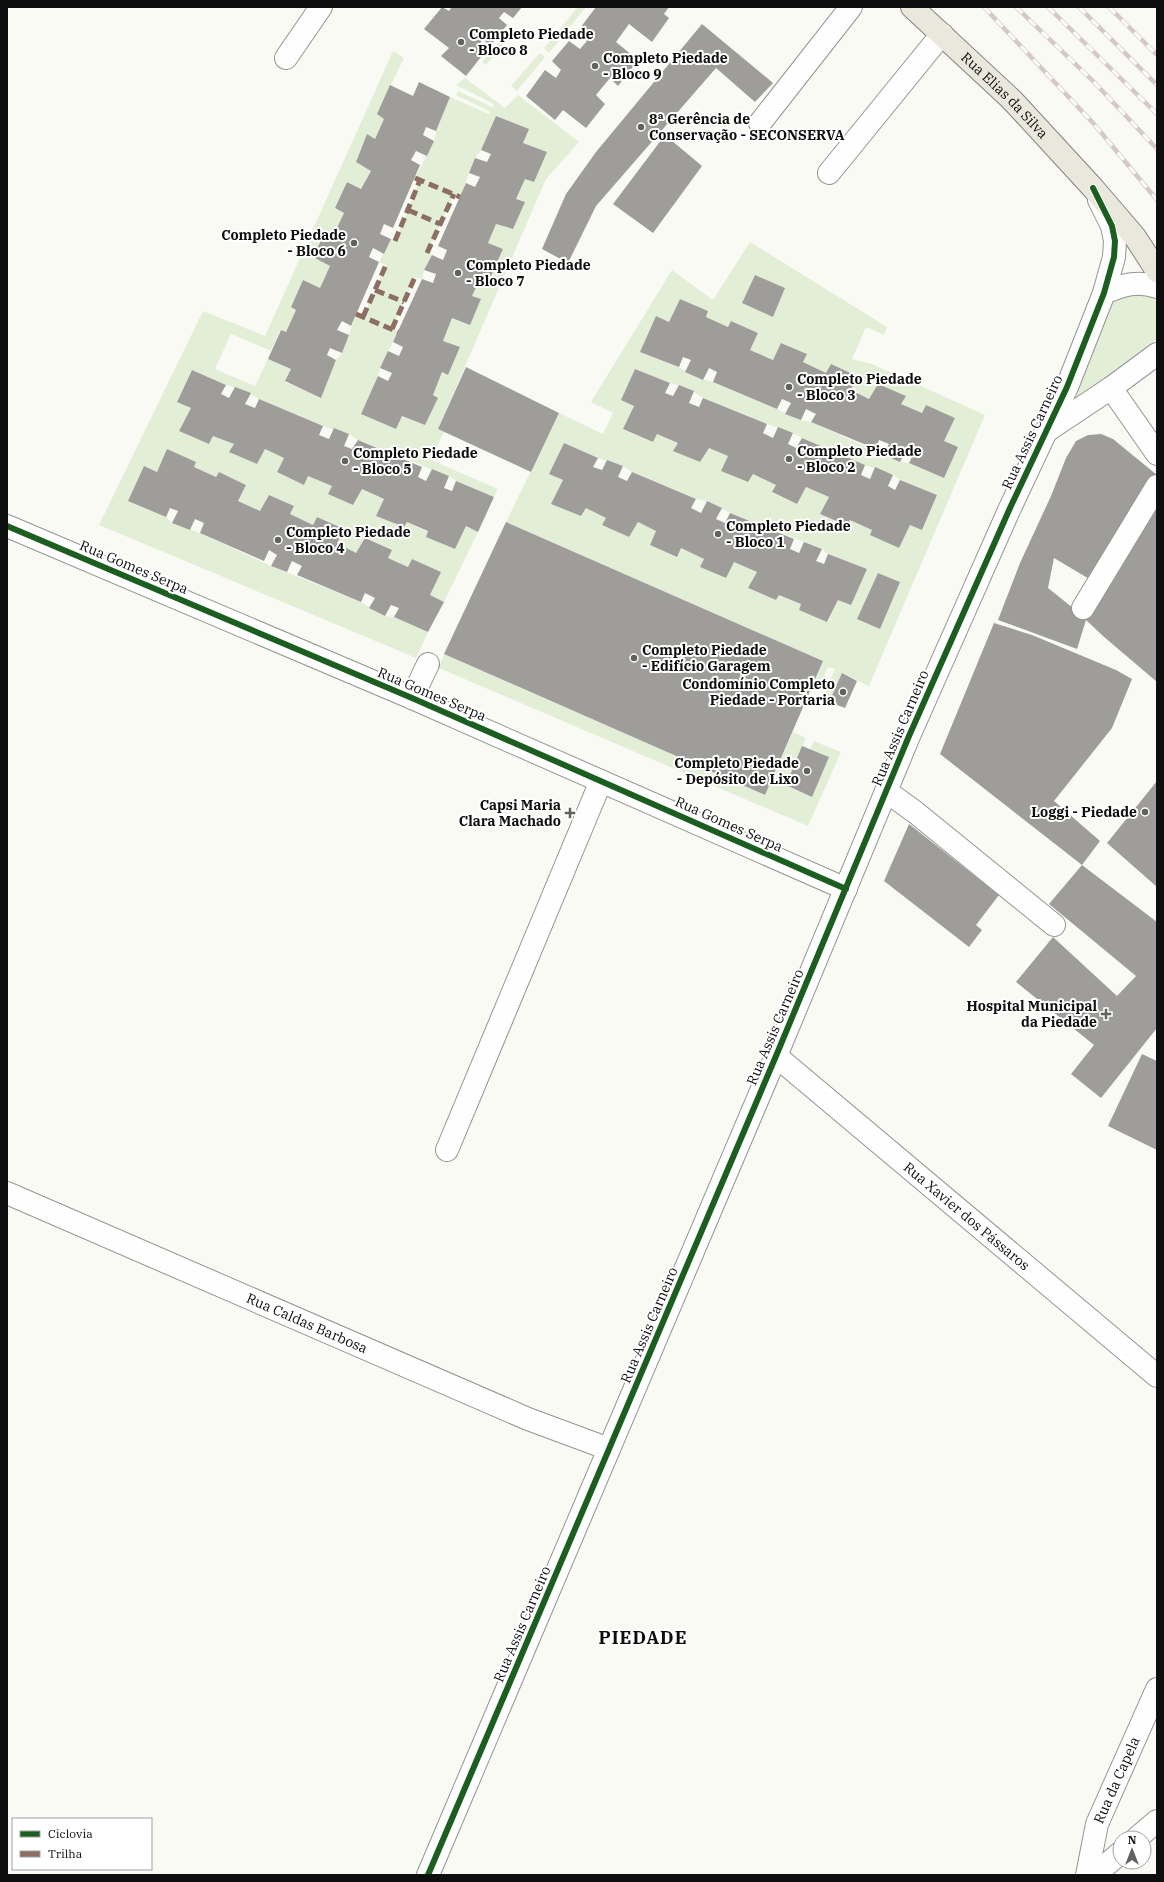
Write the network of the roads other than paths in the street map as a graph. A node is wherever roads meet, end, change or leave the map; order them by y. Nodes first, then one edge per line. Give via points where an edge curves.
1 (321, 7) edge
2 (851, 7) edge
3 (912, 7) edge
4 (942, 34) junction
5 (286, 58) dead end
6 (760, 122) dead end
7 (828, 173) dead end
8 (1093, 188) junction
9 (1157, 271) edge
10 (1157, 288) edge
11 (1104, 293) junction
12 (1157, 354) edge
13 (1111, 388) junction
14 (1045, 432) junction
15 (1157, 454) edge
16 (1157, 486) edge
17 (7, 526) edge
18 (1083, 608) dead end
19 (428, 664) dead end
20 (412, 698) junction
21 (601, 781) junction
22 (886, 792) junction
23 (846, 889) junction
24 (1054, 925) dead end
25 (776, 1056) junction
26 (447, 1150) dead end
27 (7, 1193) edge
28 (1157, 1376) edge
29 (609, 1449) junction
30 (1157, 1689) edge
31 (1157, 1821) edge
32 (1146, 1830) edge
33 (1112, 1860) edge
34 (428, 1875) edge
35 (1088, 1875) edge
36 (1095, 1875) edge

1 - 5 street
2 - 6 street
3 - 4 main road, Rua Elias da Silva
4 - 7 street
4 - 8 main road, Rua Elias da Silva via 1012,100
8 - 9 main road, Rua Elias da Silva via 1135,237
8 - 11 street, Rua Assis Carneiro via 1112,226 1115,241 1114,257
10 - 11 street via 1140,283 1123,285
11 - 14 street, Rua Assis Carneiro via 1067,387
12 - 13 street, Rua Assis Carneiro
13 - 14 street, Rua Assis Carneiro
13 - 15 street
14 - 22 street, Rua Assis Carneiro
16 - 18 street
17 - 20 street, Rua Gomes Serpa
19 - 20 street
20 - 21 street, Rua Gomes Serpa
21 - 23 street, Rua Gomes Serpa
21 - 26 street
22 - 23 street, Rua Assis Carneiro
22 - 24 street via 915,812
23 - 25 street, Rua Assis Carneiro
25 - 28 street, Rua Xavier dos Pássaros
25 - 29 street, Rua Assis Carneiro
27 - 29 street, Rua Caldas Barbosa via 528,1419
29 - 34 street, Rua Assis Carneiro
30 - 35 street, Rua da Capela via 1097,1824
31 - 32 street
33 - 36 street

